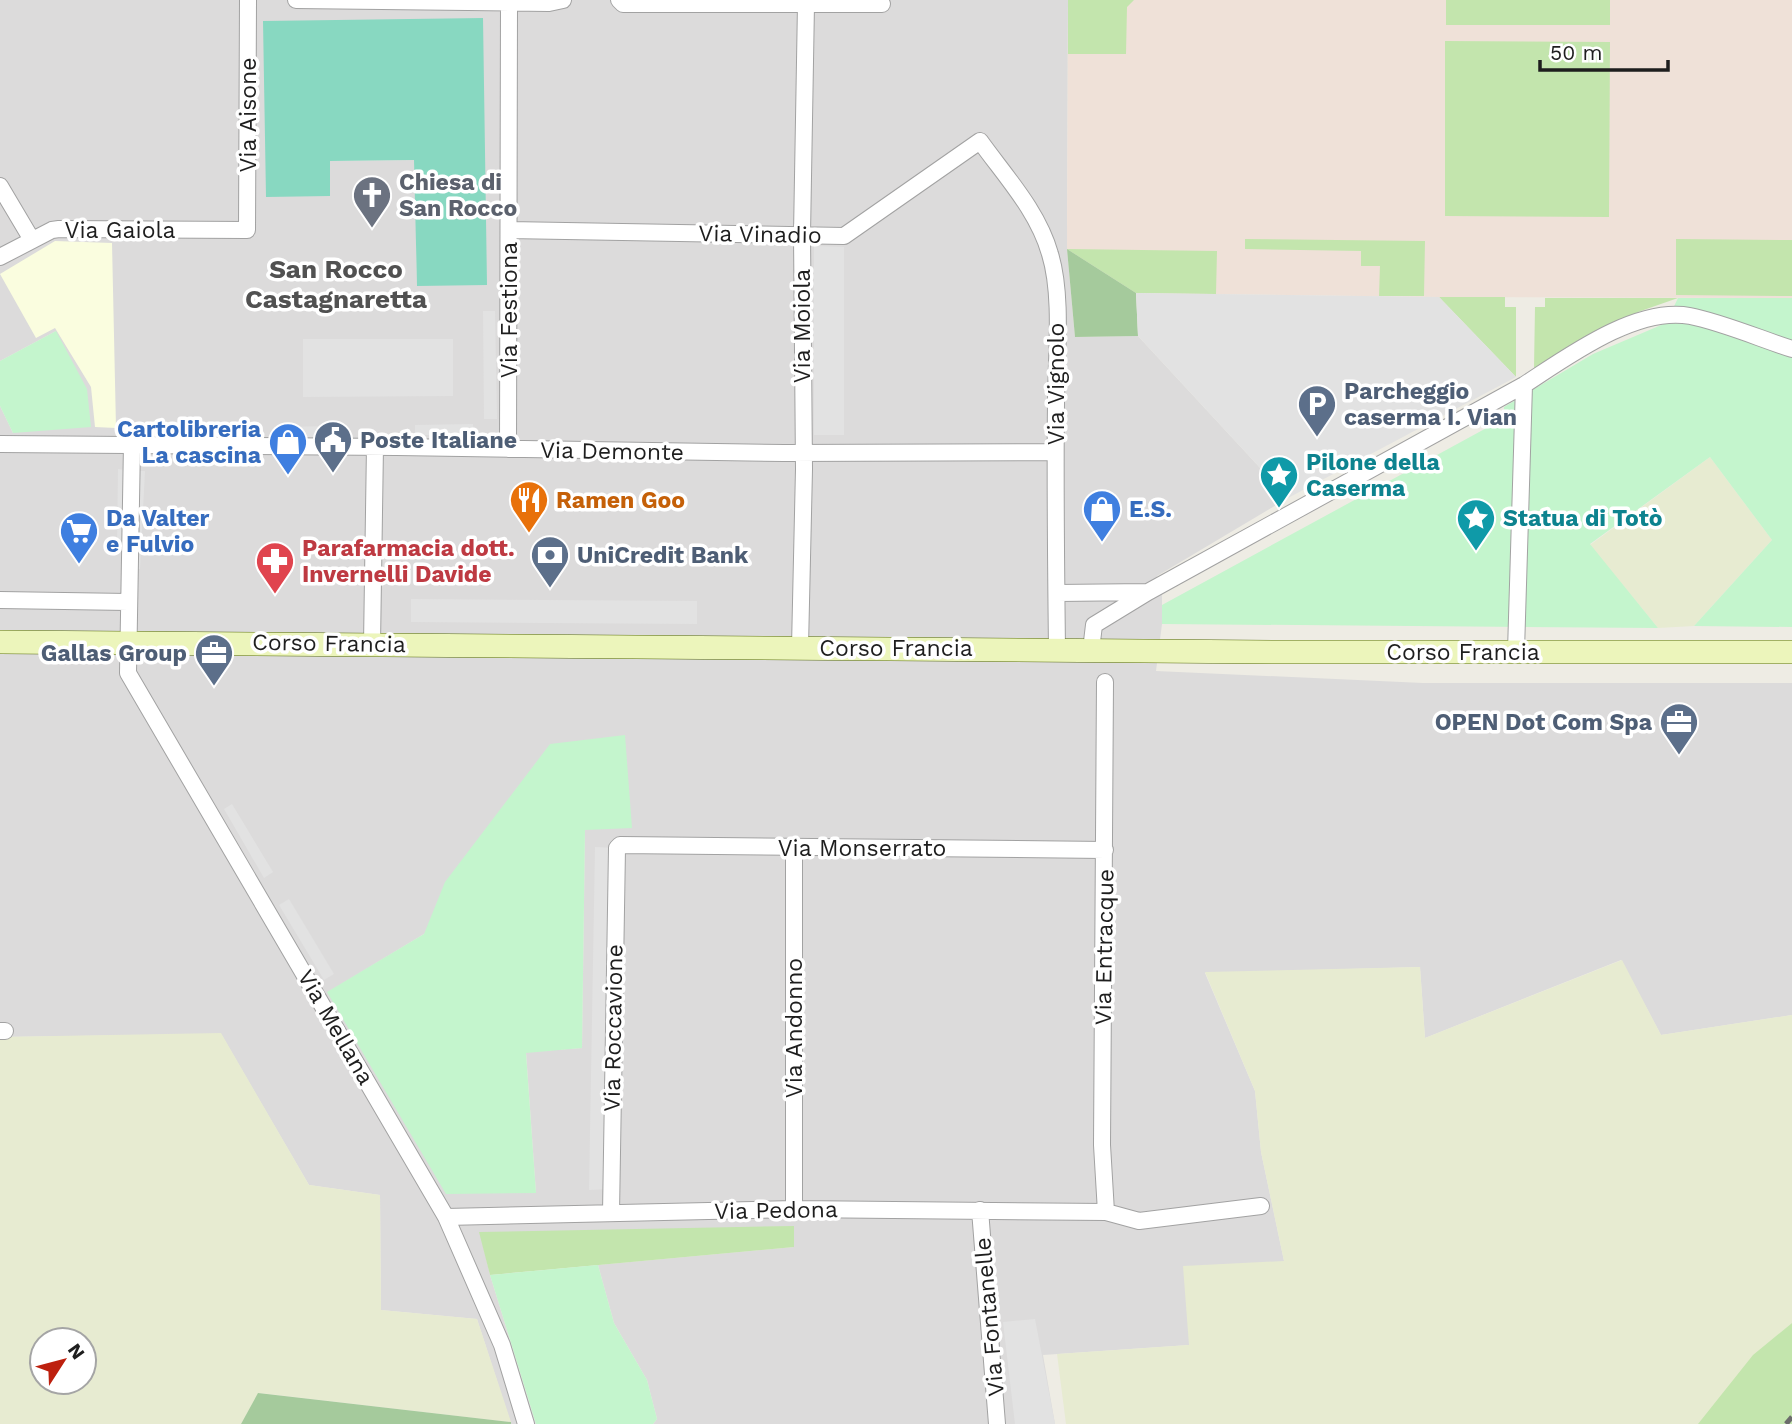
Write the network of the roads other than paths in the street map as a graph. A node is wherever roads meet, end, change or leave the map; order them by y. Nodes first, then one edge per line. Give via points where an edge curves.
1 (248, 0) edge
2 (296, 0) edge
3 (563, 0) edge
4 (619, 0) edge
5 (509, 3) junction
6 (806, 4) junction
7 (882, 4) dead end
8 (980, 141) joint
9 (0, 186) edge
10 (247, 230) joint
11 (509, 230) junction
12 (802, 234) junction
13 (32, 240) junction
14 (0, 257) edge
15 (1792, 349) edge
16 (1524, 385) junction
17 (0, 444) edge
18 (132, 444) junction
19 (375, 446) junction
20 (509, 449) junction
21 (1055, 452) junction
22 (803, 453) junction
23 (1148, 592) junction
24 (1057, 593) junction
25 (0, 600) edge
26 (128, 602) junction
27 (127, 641) junction
28 (0, 642) edge
29 (372, 643) junction
30 (800, 648) junction
31 (1057, 649) junction
32 (1091, 649) junction
33 (1516, 651) junction
34 (1792, 652) edge
35 (1105, 682) dead end
36 (620, 845) joint
37 (794, 848) junction
38 (1105, 850) junction
39 (1261, 1206) dead end
40 (794, 1209) junction
41 (980, 1210) junction
42 (1106, 1212) junction
43 (611, 1213) junction
44 (446, 1217) junction
45 (526, 1424) edge
46 (997, 1424) edge

1 - 10 street, Via Aisone
2 - 5 street
3 - 5 street
4 - 6 street via 622,4
5 - 11 street, Via Festiona
6 - 7 street
6 - 12 street, Via Moiola
8 - 12 street, Via Vinadio via 844,236
8 - 21 street, Via Vignolo via 1031,211 1051,255 1057,285
9 - 13 street
10 - 13 street, Via Gaiola via 59,229
11 - 12 street, Via Vinadio
11 - 20 street, Via Festiona
12 - 22 street, Via Moiola
13 - 14 street, Via Gaiola
15 - 16 street via 1689,316 1656,315 1617,330
16 - 23 street
16 - 33 street
17 - 18 street, Via Demonte
18 - 19 street, Via Demonte
18 - 26 street, Via Mellana
19 - 20 street, Via Demonte
19 - 29 street
20 - 22 street, Via Demonte
21 - 22 street, Via Demonte
21 - 24 street, Via Vignolo
22 - 30 street, Via Moiola
23 - 24 street
23 - 32 street via 1094,625
24 - 31 street, Via Vignolo
25 - 26 street
26 - 27 street, Via Mellana
27 - 28 main road, Corso Francia
27 - 29 main road, Corso Francia
27 - 44 street, Via Mellana via 128,673
29 - 30 main road, Corso Francia
30 - 31 main road, Corso Francia
31 - 32 main road, Corso Francia
32 - 33 main road, Corso Francia
33 - 34 main road, Corso Francia
35 - 38 street, Via Entracque
36 - 37 street, Via Monserrato
36 - 43 street, Via Roccavione via 616,861
37 - 38 street, Via Monserrato
37 - 40 street, Via Andonno
38 - 42 street, Via Entracque via 1102,1145
39 - 42 street, Via Pedona via 1139,1221
40 - 41 street, Via Pedona
40 - 43 street, Via Pedona
41 - 42 street, Via Pedona
41 - 46 street, Via Fontanelle
43 - 44 street, Via Pedona
44 - 45 street, Via Mellana via 502,1345

